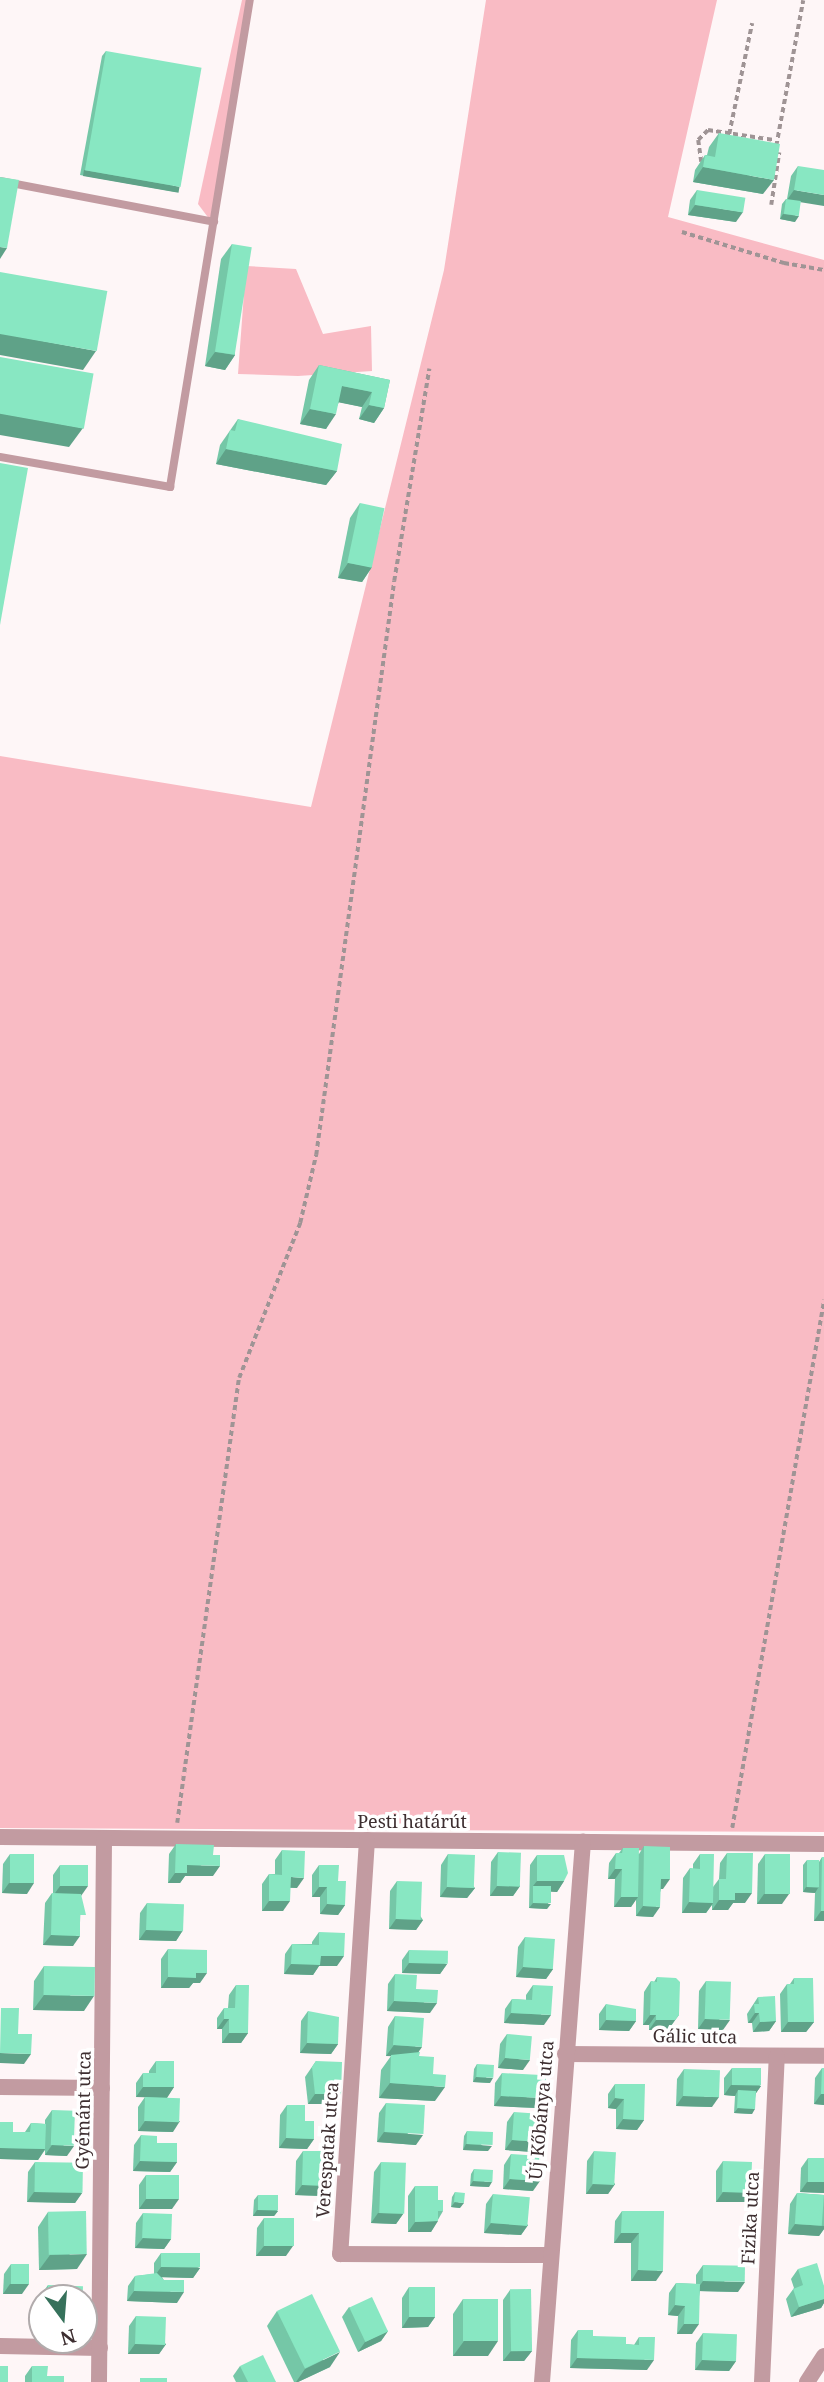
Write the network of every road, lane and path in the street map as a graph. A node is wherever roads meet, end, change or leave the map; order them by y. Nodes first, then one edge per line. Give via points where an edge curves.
1 (250, 0) edge
2 (803, 0) edge
3 (752, 23) dead end
4 (729, 134) junction
5 (774, 141) junction
6 (701, 162) edge
7 (0, 181) edge
8 (771, 205) dead end
9 (214, 222) junction
10 (682, 232) dead end
11 (824, 270) edge
12 (429, 369) dead end
13 (0, 457) edge
14 (824, 1300) edge
15 (0, 1837) edge
16 (104, 1838) junction
17 (174, 1839) junction
18 (367, 1840) junction
19 (583, 1842) junction
20 (725, 1843) junction
21 (824, 1844) edge
22 (565, 2054) junction
23 (777, 2056) junction
24 (824, 2056) edge
25 (0, 2087) edge
26 (102, 2088) junction
27 (549, 2255) junction
28 (0, 2346) edge
29 (100, 2348) junction
30 (824, 2356) edge
31 (99, 2382) edge
32 (542, 2382) edge
33 (762, 2382) edge
34 (807, 2382) edge

1 - 9 lane
2 - 5 path
3 - 4 path
4 - 5 path
4 - 6 path via 708,130 698,140
5 - 8 path via 779,173
7 - 9 lane
9 - 13 lane via 170,487
10 - 11 path via 784,263
12 - 17 path via 394,581 316,1155 300,1223 239,1378
14 - 20 path via 735,1821
15 - 16 street, Pesti határút
16 - 17 street, Pesti határút
16 - 26 street, Gyémánt utca
17 - 18 street, Pesti határút
18 - 19 street, Pesti határút
18 - 27 street, Verespatak utca via 340,2254
19 - 20 street, Pesti határút
19 - 22 street, Új Kőbánya utca
20 - 21 street, Pesti határút
22 - 23 street, Gálic utca
22 - 27 street, Új Kőbánya utca
23 - 24 street, Gálic utca
23 - 33 street, Fizika utca
25 - 26 street
26 - 29 street, Gyémánt utca
27 - 32 street, Új Kőbánya utca
28 - 29 street
29 - 31 street, Gyémánt utca
30 - 34 street

